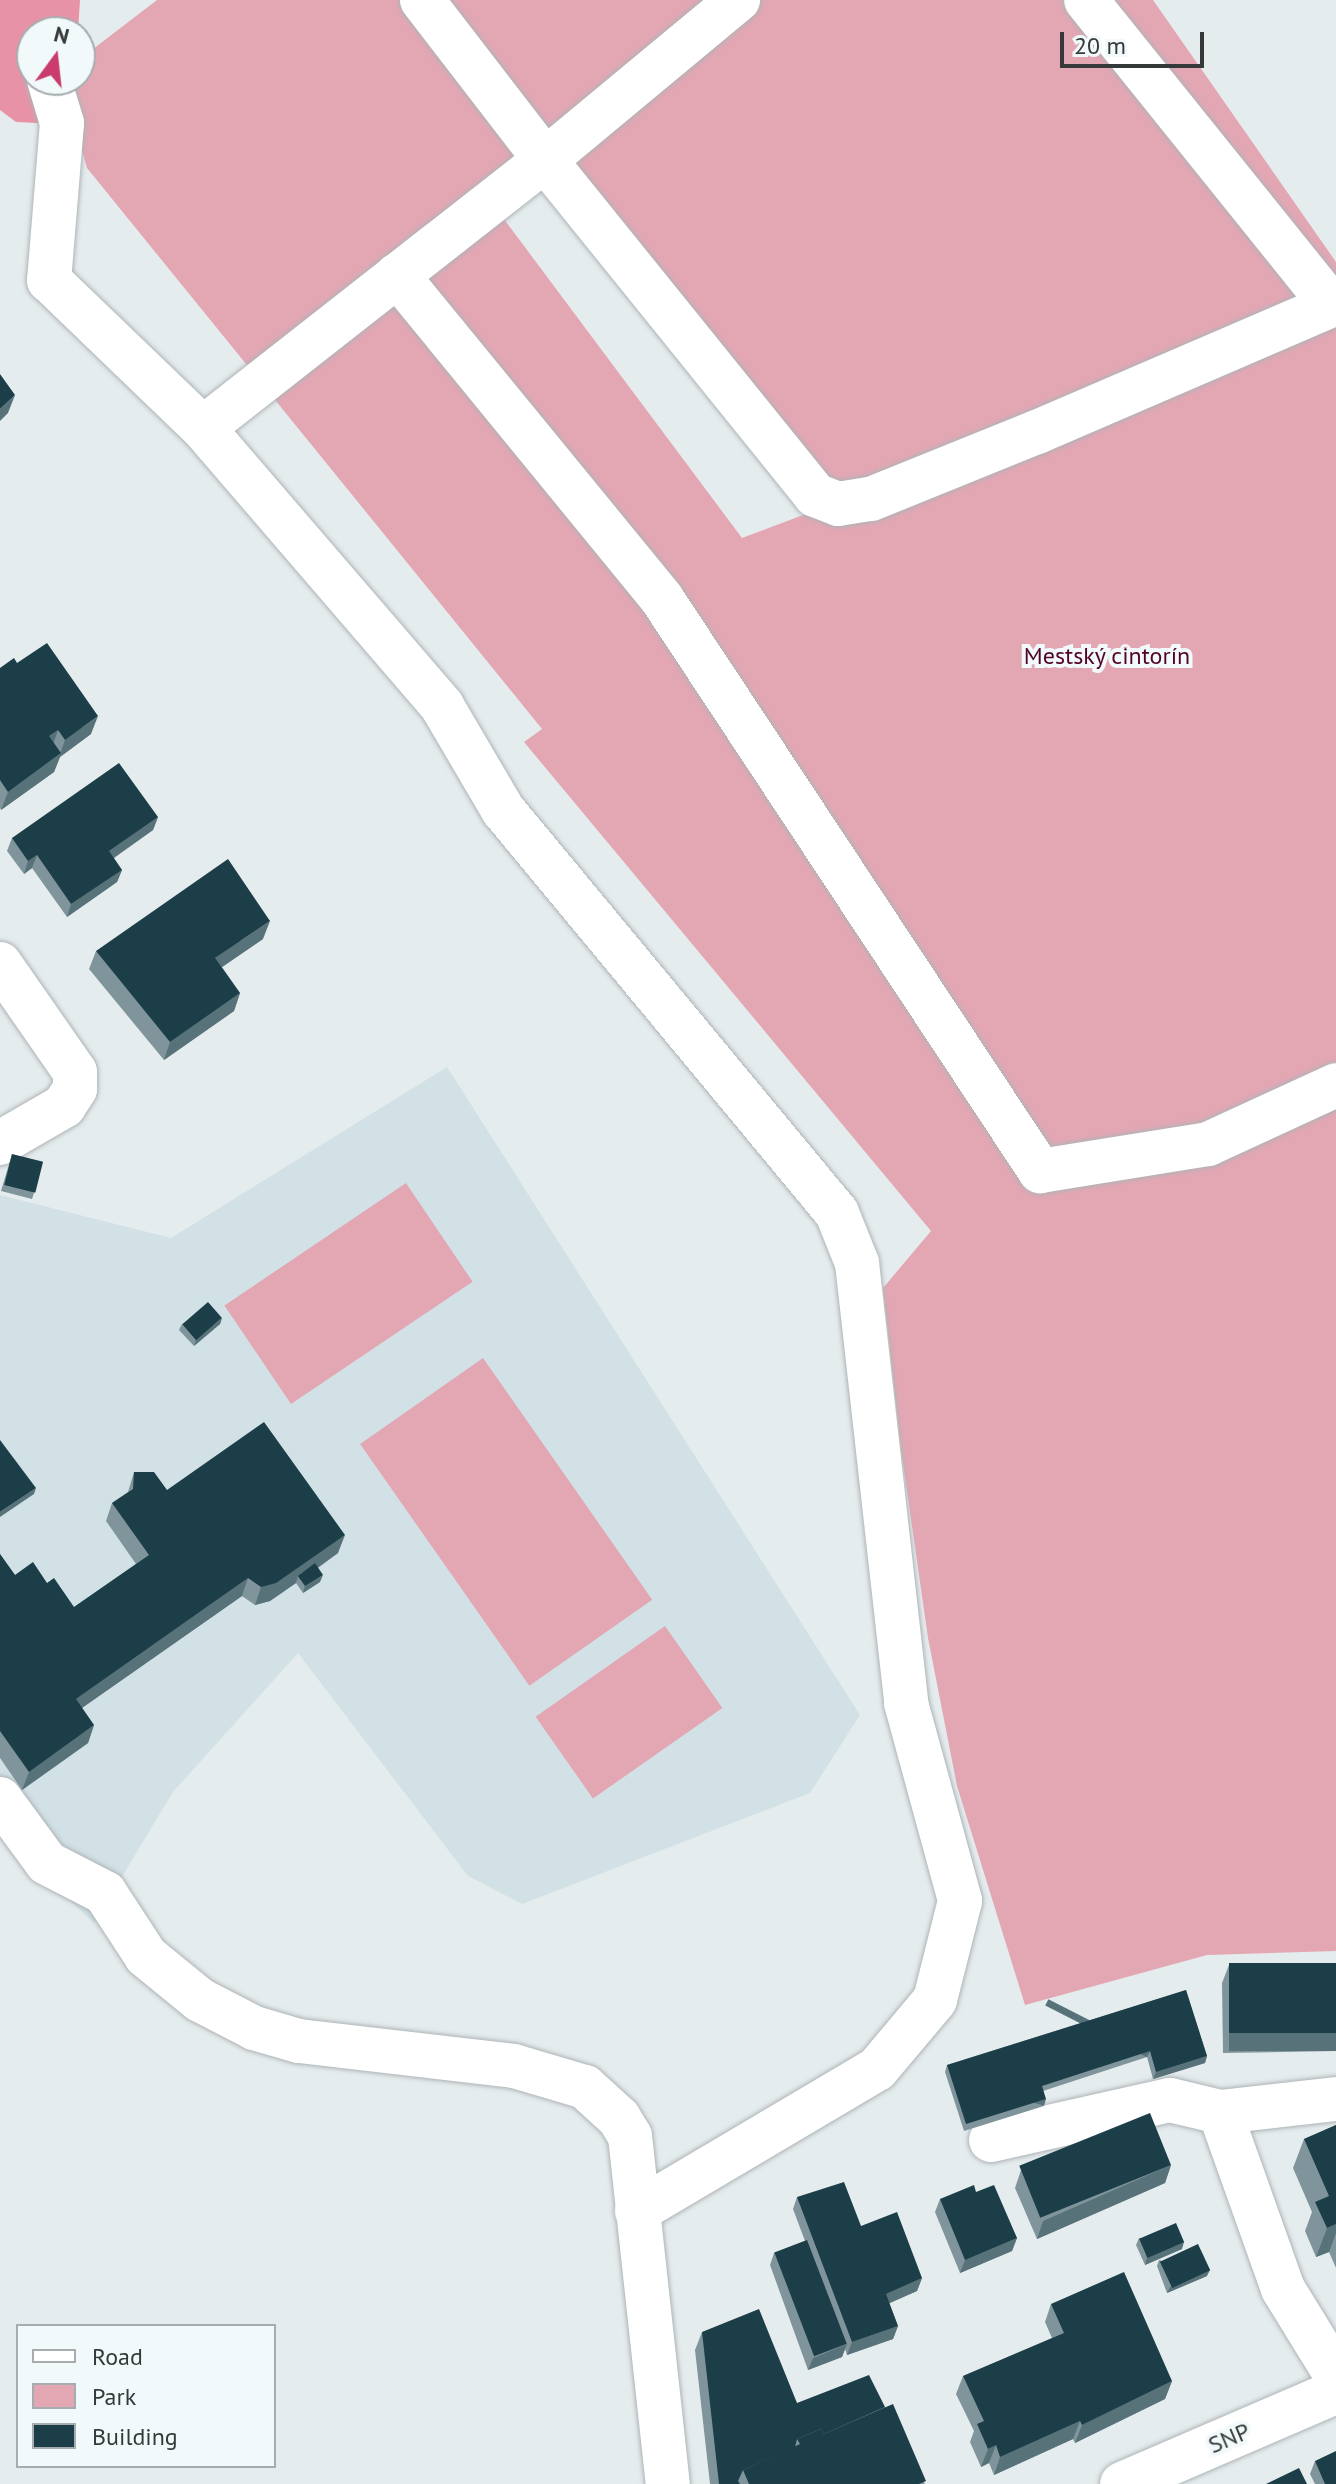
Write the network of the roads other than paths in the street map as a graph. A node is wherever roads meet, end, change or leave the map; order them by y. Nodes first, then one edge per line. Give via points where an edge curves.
1 (422, 0) edge
2 (738, 0) edge
3 (1086, 0) edge
4 (54, 96) edge
5 (545, 160) junction
6 (397, 275) junction
7 (1333, 304) edge
8 (203, 428) junction
9 (0, 964) edge
10 (1336, 1085) edge
11 (0, 1143) edge
12 (0, 1799) edge
13 (1336, 2099) edge
14 (1220, 2112) junction
15 (991, 2140) dead end
16 (637, 2211) junction
17 (1336, 2375) edge
18 (1336, 2392) edge
19 (668, 2484) edge
20 (1122, 2484) edge

1 - 5 street
2 - 5 street
3 - 7 street
4 - 8 street via 62,123 49,280
5 - 6 street
5 - 7 street via 815,495 838,504 871,499 1037,432
6 - 8 street
6 - 10 street via 662,599 1040,1171 1208,1144
8 - 16 street via 442,706 503,810 837,1213 857,1263 906,1703 960,1901 935,2000 877,2069
9 - 11 street via 75,1072 75,1089 64,1106
12 - 16 street via 47,1863 105,1893 146,1956 200,2000 240,2021 299,2041 514,2066 585,2087 619,2118 630,2136
13 - 14 street
14 - 15 street via 1170,2100
14 - 17 street via 1283,2289
16 - 19 street
18 - 20 street, SNP

